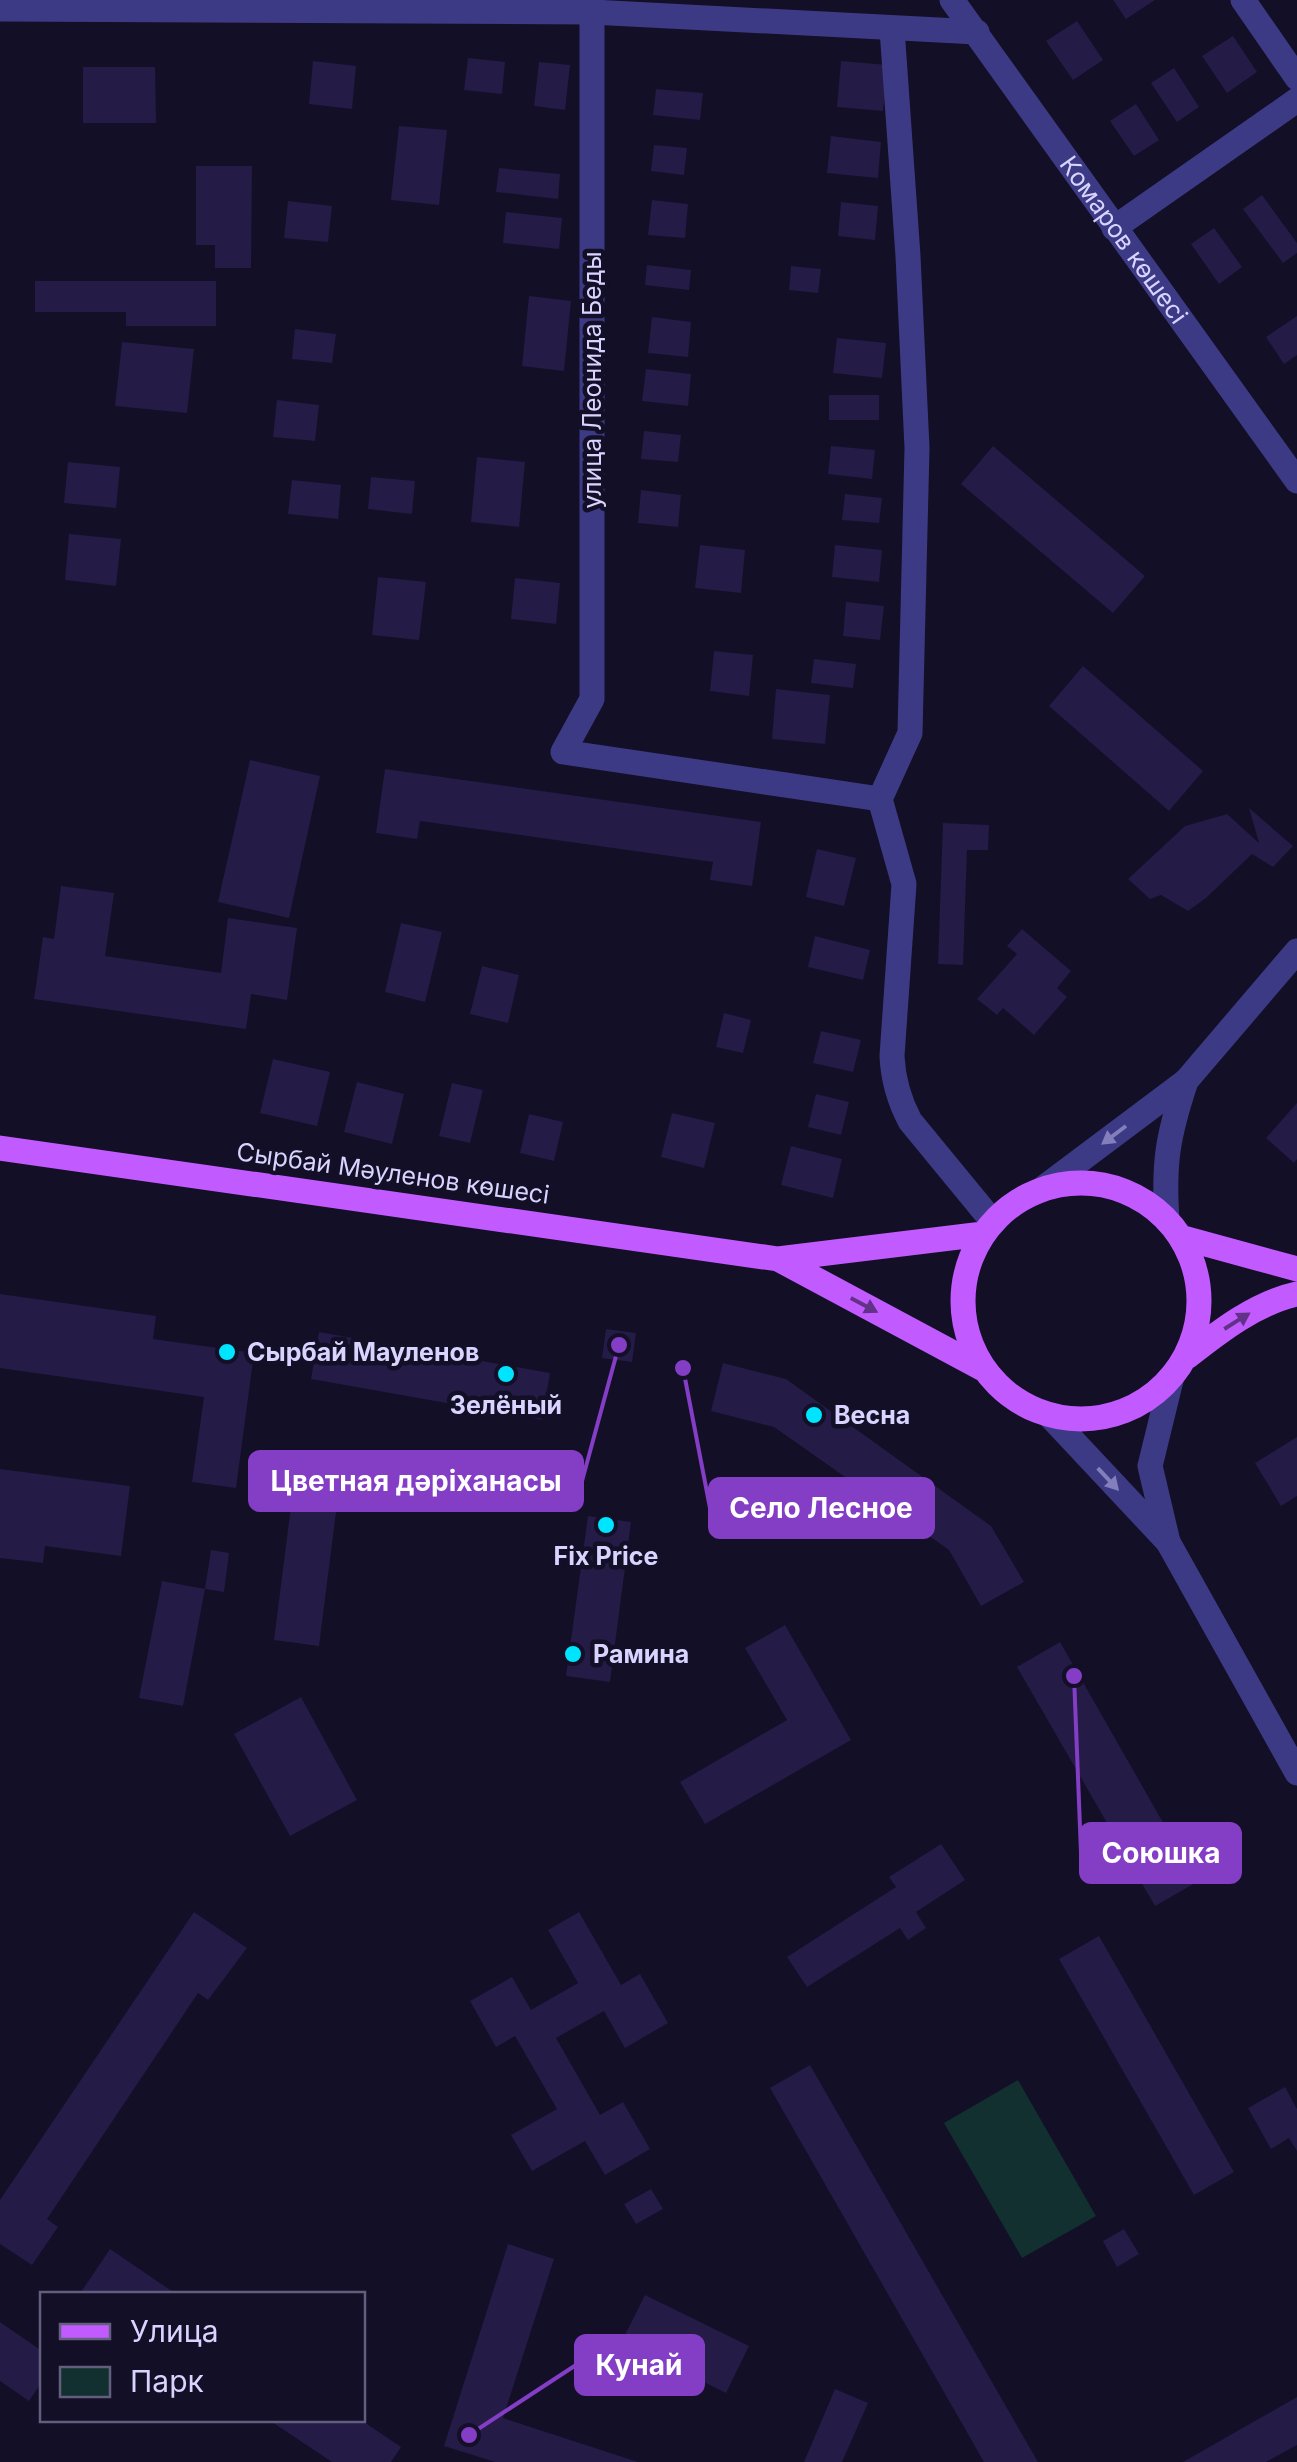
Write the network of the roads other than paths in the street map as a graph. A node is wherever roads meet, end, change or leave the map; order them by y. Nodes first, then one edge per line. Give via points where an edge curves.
1 (952, 0) edge
2 (1243, 0) edge
3 (592, 6) edge
4 (0, 10) edge
5 (892, 29) junction
6 (977, 32) junction
7 (1297, 78) edge
8 (1297, 100) edge
9 (1114, 228) junction
10 (1297, 481) edge
11 (880, 799) junction
12 (1297, 950) edge
13 (1186, 1081) junction
14 (0, 1148) edge
15 (1042, 1189) junction
16 (988, 1228) junction
17 (1173, 1228) junction
18 (778, 1259) junction
19 (1297, 1269) edge
20 (1297, 1294) edge
21 (1178, 1368) junction
22 (984, 1370) junction
23 (1048, 1415) junction
24 (1168, 1542) junction
25 (1297, 1773) edge

1 - 6 street, Комаров көшесі
2 - 7 street
3 - 4 street
3 - 5 street
3 - 11 street, улица Леонида Беды via 592,699 563,752
5 - 6 street
5 - 11 street via 918,448 910,733
6 - 9 street, Комаров көшесі
8 - 9 street
9 - 10 street, Комаров көшесі
11 - 16 street via 904,884 893,1077 910,1121
12 - 13 street
13 -> 15 street
13 - 17 street via 1165,1155
14 - 18 main road, Сырбай Мәуленов көшесі
15 - 16 main road via 1015,1202
15 - 17 main road via 1108,1186 1140,1199
16 - 18 main road
16 - 22 main road via 972,1255 962,1302
17 - 19 main road
17 - 21 main road via 1194,1266 1199,1298 1195,1330
18 -> 22 main road
21 -> 20 main road via 1247,1314
21 - 23 main road via 1147,1400 1116,1414
21 - 24 street via 1150,1466
22 - 23 main road via 1013,1398
23 -> 24 street
24 - 25 street

